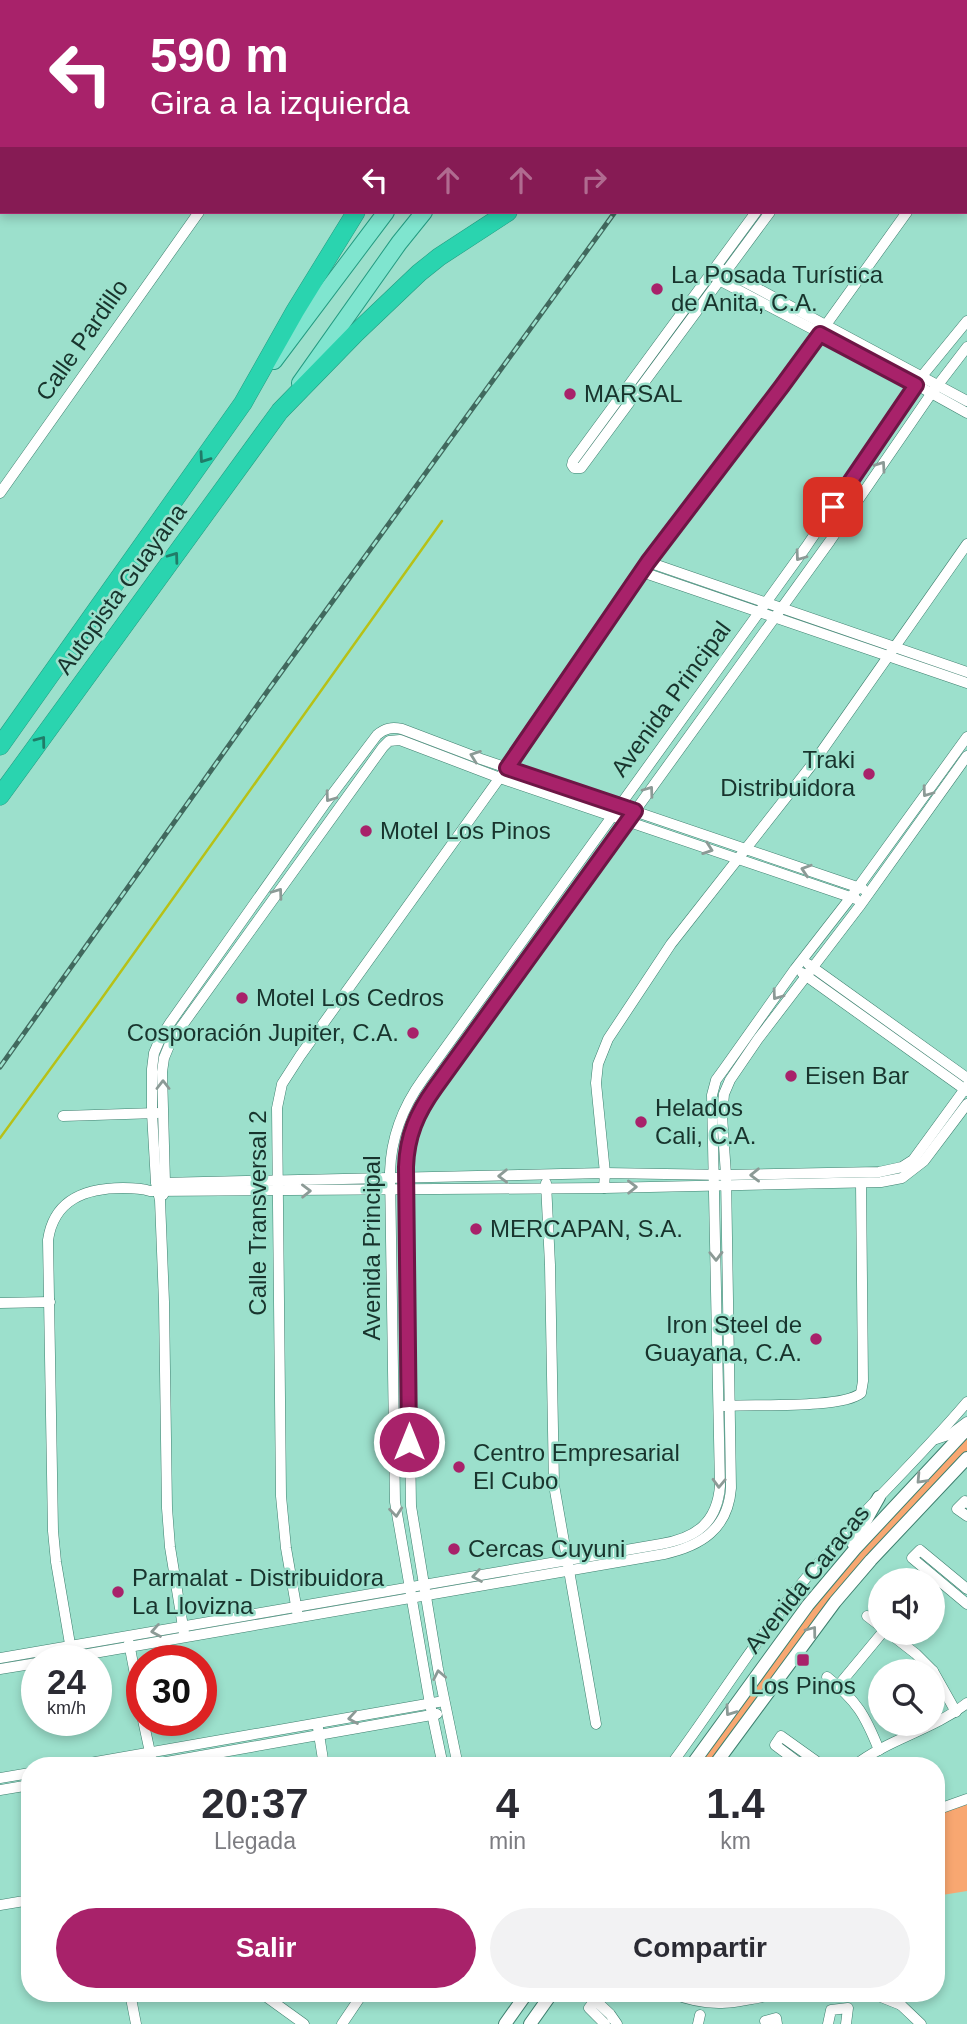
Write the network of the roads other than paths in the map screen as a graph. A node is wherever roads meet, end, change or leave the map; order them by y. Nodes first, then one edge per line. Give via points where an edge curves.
1 (198, 214) edge
2 (354, 214) edge
3 (384, 214) edge
4 (422, 214) edge
5 (505, 214) edge
6 (754, 214) edge
7 (906, 214) edge
8 (767, 216) edge
9 (718, 274) junction
10 (967, 321) edge
11 (823, 330) junction
12 (967, 347) edge
13 (919, 380) junction
14 (934, 389) junction
15 (967, 401) edge
16 (243, 402) junction
17 (280, 411) junction
18 (967, 413) edge
19 (0, 494) edge
20 (967, 544) edge
21 (645, 567) junction
22 (714, 585) junction
23 (708, 595) junction
24 (766, 603) junction
25 (781, 608) junction
26 (759, 613) junction
27 (774, 618) junction
28 (894, 647) junction
29 (887, 657) junction
30 (967, 672) edge
31 (967, 683) edge
32 (390, 728) junction
33 (967, 737) edge
34 (389, 741) junction
35 (0, 746) edge
36 (967, 755) edge
37 (507, 768) junction
38 (349, 771) junction
39 (360, 778) junction
40 (500, 778) junction
41 (0, 796) edge
42 (621, 806) junction
43 (635, 811) junction
44 (613, 817) junction
45 (627, 822) junction
46 (745, 849) junction
47 (738, 859) junction
48 (859, 887) junction
49 (870, 891) junction
50 (852, 897) junction
51 (863, 901) junction
52 (246, 915) junction
53 (257, 922) junction
54 (807, 968) junction
55 (201, 989) junction
56 (967, 1078) edge
57 (966, 1089) edge
58 (713, 1090) junction
59 (723, 1094) junction
60 (408, 1102) junction
61 (967, 1104) edge
62 (421, 1108) junction
63 (158, 1113) junction
64 (64, 1115) dead end
65 (400, 1116) junction
66 (413, 1124) junction
67 (605, 1173) junction
68 (899, 1173) junction
69 (545, 1175) junction
70 (390, 1178) junction
71 (406, 1178) junction
72 (787, 1180) junction
73 (721, 1181) junction
74 (861, 1183) junction
75 (278, 1186) junction
76 (547, 1188) junction
77 (604, 1188) junction
78 (160, 1190) junction
79 (391, 1190) junction
80 (406, 1190) junction
81 (50, 1302) junction
82 (0, 1303) edge
83 (967, 1402) edge
84 (724, 1406) junction
85 (967, 1422) edge
86 (967, 1429) edge
87 (936, 1439) junction
88 (409, 1442) junction
89 (394, 1443) junction
90 (967, 1458) edge
91 (410, 1480) junction
92 (395, 1481) junction
93 (879, 1497) junction
94 (967, 1503) edge
95 (967, 1516) edge
96 (568, 1566) junction
97 (835, 1574) junction
98 (967, 1589) edge
99 (424, 1590) junction
100 (410, 1593) junction
101 (967, 1604) edge
102 (297, 1612) junction
103 (183, 1626) junction
104 (185, 1637) junction
105 (129, 1641) junction
106 (70, 1645) edge
107 (106, 1645) edge
108 (130, 1645) edge
109 (872, 1645) edge
110 (904, 1645) edge
111 (21, 1656) edge
112 (0, 1658) edge
113 (921, 1659) edge
114 (21, 1666) edge
115 (0, 1669) edge
116 (827, 1677) dead end
117 (838, 1686) junction
118 (945, 1692) edge
119 (967, 1703) edge
120 (445, 1707) junction
121 (431, 1710) junction
122 (956, 1712) junction
123 (596, 1724) dead end
124 (318, 1729) junction
125 (147, 1736) edge
126 (879, 1749) junction
127 (150, 1752) junction
128 (204, 1755) edge
129 (126, 1757) edge
130 (149, 1757) edge
131 (323, 1757) edge
132 (441, 1757) edge
133 (456, 1757) edge
134 (676, 1757) edge
135 (698, 1757) edge
136 (721, 1757) edge
137 (791, 1757) edge
138 (810, 1757) edge
139 (867, 1757) edge
140 (21, 1774) edge
141 (0, 1777) edge
142 (21, 1786) edge
143 (0, 1790) edge
144 (967, 1799) edge
145 (945, 1808) edge
146 (21, 1902) edge
147 (0, 1905) edge
148 (132, 2002) edge
149 (273, 2002) edge
150 (357, 2002) edge
151 (521, 2002) edge
152 (546, 2002) edge
153 (594, 2002) edge
154 (597, 2002) edge
155 (696, 2002) edge
156 (742, 2002) edge
157 (894, 2002) edge
158 (899, 2002) edge
159 (901, 2005) junction
160 (136, 2024) edge
161 (304, 2024) edge
162 (342, 2024) edge
163 (505, 2024) edge
164 (530, 2024) edge
165 (605, 2024) edge
166 (617, 2024) edge
167 (766, 2024) edge
168 (777, 2024) edge
169 (828, 2024) edge
170 (846, 2024) edge
171 (921, 2024) edge

1 - 19 street, Calle Pardillo
2 - 16 highway, Autopista Guayana
3 - 16 main road
4 - 17 main road
5 - 17 highway, Autopista Guayana via 419,273
6 - 9 street
7 - 11 street, Calle Transversal 2
8 - 9 street
9 - 9 street via 573,461 574,468 581,468
9 - 11 street
10 - 13 street, Avenida Principal
11 - 13 street
11 - 21 street, Calle Transversal 2
12 - 14 street, Avenida Principal
13 - 14 street
13 -> 24 street, Avenida Principal
14 - 15 street
14 - 18 street
25 -> 14 street, Avenida Principal
16 -> 35 highway, Autopista Guayana
41 -> 17 highway, Autopista Guayana
20 - 28 street
21 - 22 street
21 - 23 street
21 - 37 street, Calle Transversal 2
22 - 23 street
22 - 24 street
23 - 26 street
24 - 25 street
24 - 26 street, Avenida Principal
25 - 27 street, Avenida Principal
25 - 28 street
26 - 27 street
26 - 42 street, Avenida Principal
27 - 29 street
43 -> 27 street, Avenida Principal
28 - 29 street
28 - 30 street
29 - 31 street
29 - 46 street via 814,762
32 - 34 street
37 -> 32 street
32 - 38 street via 377,735
33 -> 48 street
34 - 39 street
34 - 40 street via 400,740
36 - 49 street
37 - 40 street, Calle Transversal 2
37 - 42 street
38 - 39 street
38 -> 52 street
53 -> 39 street
40 - 44 street
40 - 75 street, Calle Transversal 2 via 285,1077 277,1108
42 - 43 street
42 - 44 street, Avenida Principal
43 - 45 street, Avenida Principal
43 - 46 street
44 - 45 street
44 - 60 street, Avenida Principal
45 -> 47 street
45 - 62 street, Avenida Principal
46 - 47 street
48 -> 46 street
47 - 50 street
47 - 67 street via 671,944 603,1049 596,1098
48 - 49 street
48 - 50 street
49 - 51 street
50 - 51 street
50 - 54 street
51 - 54 street
52 - 53 street
52 - 55 street
53 - 55 street
54 - 56 street
54 - 57 street
54 -> 58 street via 796,969
54 - 59 street
55 - 63 street via 156,1046
57 - 68 street
58 - 59 street
58 - 73 street
59 - 73 street
60 - 62 street
60 - 65 street, Avenida Principal
61 - 68 street via 924,1161
62 - 66 street, Avenida Principal
63 - 64 street
63 - 78 street
65 - 66 street
65 - 70 street, Avenida Principal
66 - 71 street, Avenida Principal
67 - 69 street
67 - 73 street
67 - 77 street
68 - 72 street
68 - 74 street via 881,1182
69 -> 71 street
69 - 76 street
70 - 71 street
70 - 75 street
70 - 79 street, Avenida Principal
71 - 80 street, Avenida Principal
72 - 73 street
72 - 74 street
77 -> 73 street
73 - 84 street
74 - 84 street via 861,1393 840,1402
75 - 78 street
75 -> 79 street
75 - 102 street, Calle Transversal 2 via 281,1496
76 - 77 street
76 - 80 street
76 - 96 street via 553,1465
78 - 81 street via 148,1184 88,1192 57,1215 48,1240
78 - 103 street via 167,1508
79 - 80 street
79 - 89 street, Avenida Principal
80 - 88 street, Avenida Principal
81 - 82 street
81 - 106 street via 53,1531
83 - 87 street
84 - 96 street via 718,1502 703,1526 650,1551
85 - 87 street
86 -> 97 street, Avenida Caracas
87 - 93 street
88 - 89 street
88 - 91 street, Avenida Principal
89 - 92 street, Avenida Principal
136 -> 90 street, Avenida Caracas via 835,1602
91 - 92 street
91 - 99 street, Avenida Principal
92 -> 100 street, Avenida Principal
93 - 97 street
93 - 134 street via 790,1598
94 - 95 street via 957,1509
96 - 99 street
96 - 123 street
97 -> 135 street, Avenida Caracas
98 - 101 street via 919,1550 912,1558
99 - 100 street
120 -> 99 street, Avenida Principal
100 - 102 street
100 - 121 street, Avenida Principal
102 - 103 street
102 - 104 street
103 - 104 street
103 -> 105 street
104 - 105 street
105 - 107 street
105 - 108 street
109 - 117 street
110 - 113 street
111 - 112 street
114 - 115 street
116 - 117 street
117 - 126 street via 859,1708
118 - 122 street
119 - 122 street
120 - 121 street
120 - 133 street, Avenida Principal
121 - 124 street
121 - 132 street, Avenida Principal
122 - 126 street
124 - 128 street
124 - 131 street
125 - 127 street
126 - 139 street
127 - 128 street
127 - 129 street
127 - 130 street
137 - 138 street via 775,1745 781,1736
140 - 141 street
142 - 143 street
144 - 145 street
146 - 147 street
148 - 160 street
149 - 161 street
150 - 162 street
151 - 163 street
152 - 164 street
153 - 165 street via 589,2008
154 - 166 street
155 - 156 street
157 - 159 street
158 - 159 street
159 - 171 street
167 - 168 street via 776,2018
169 - 170 street via 831,2010 848,2008

